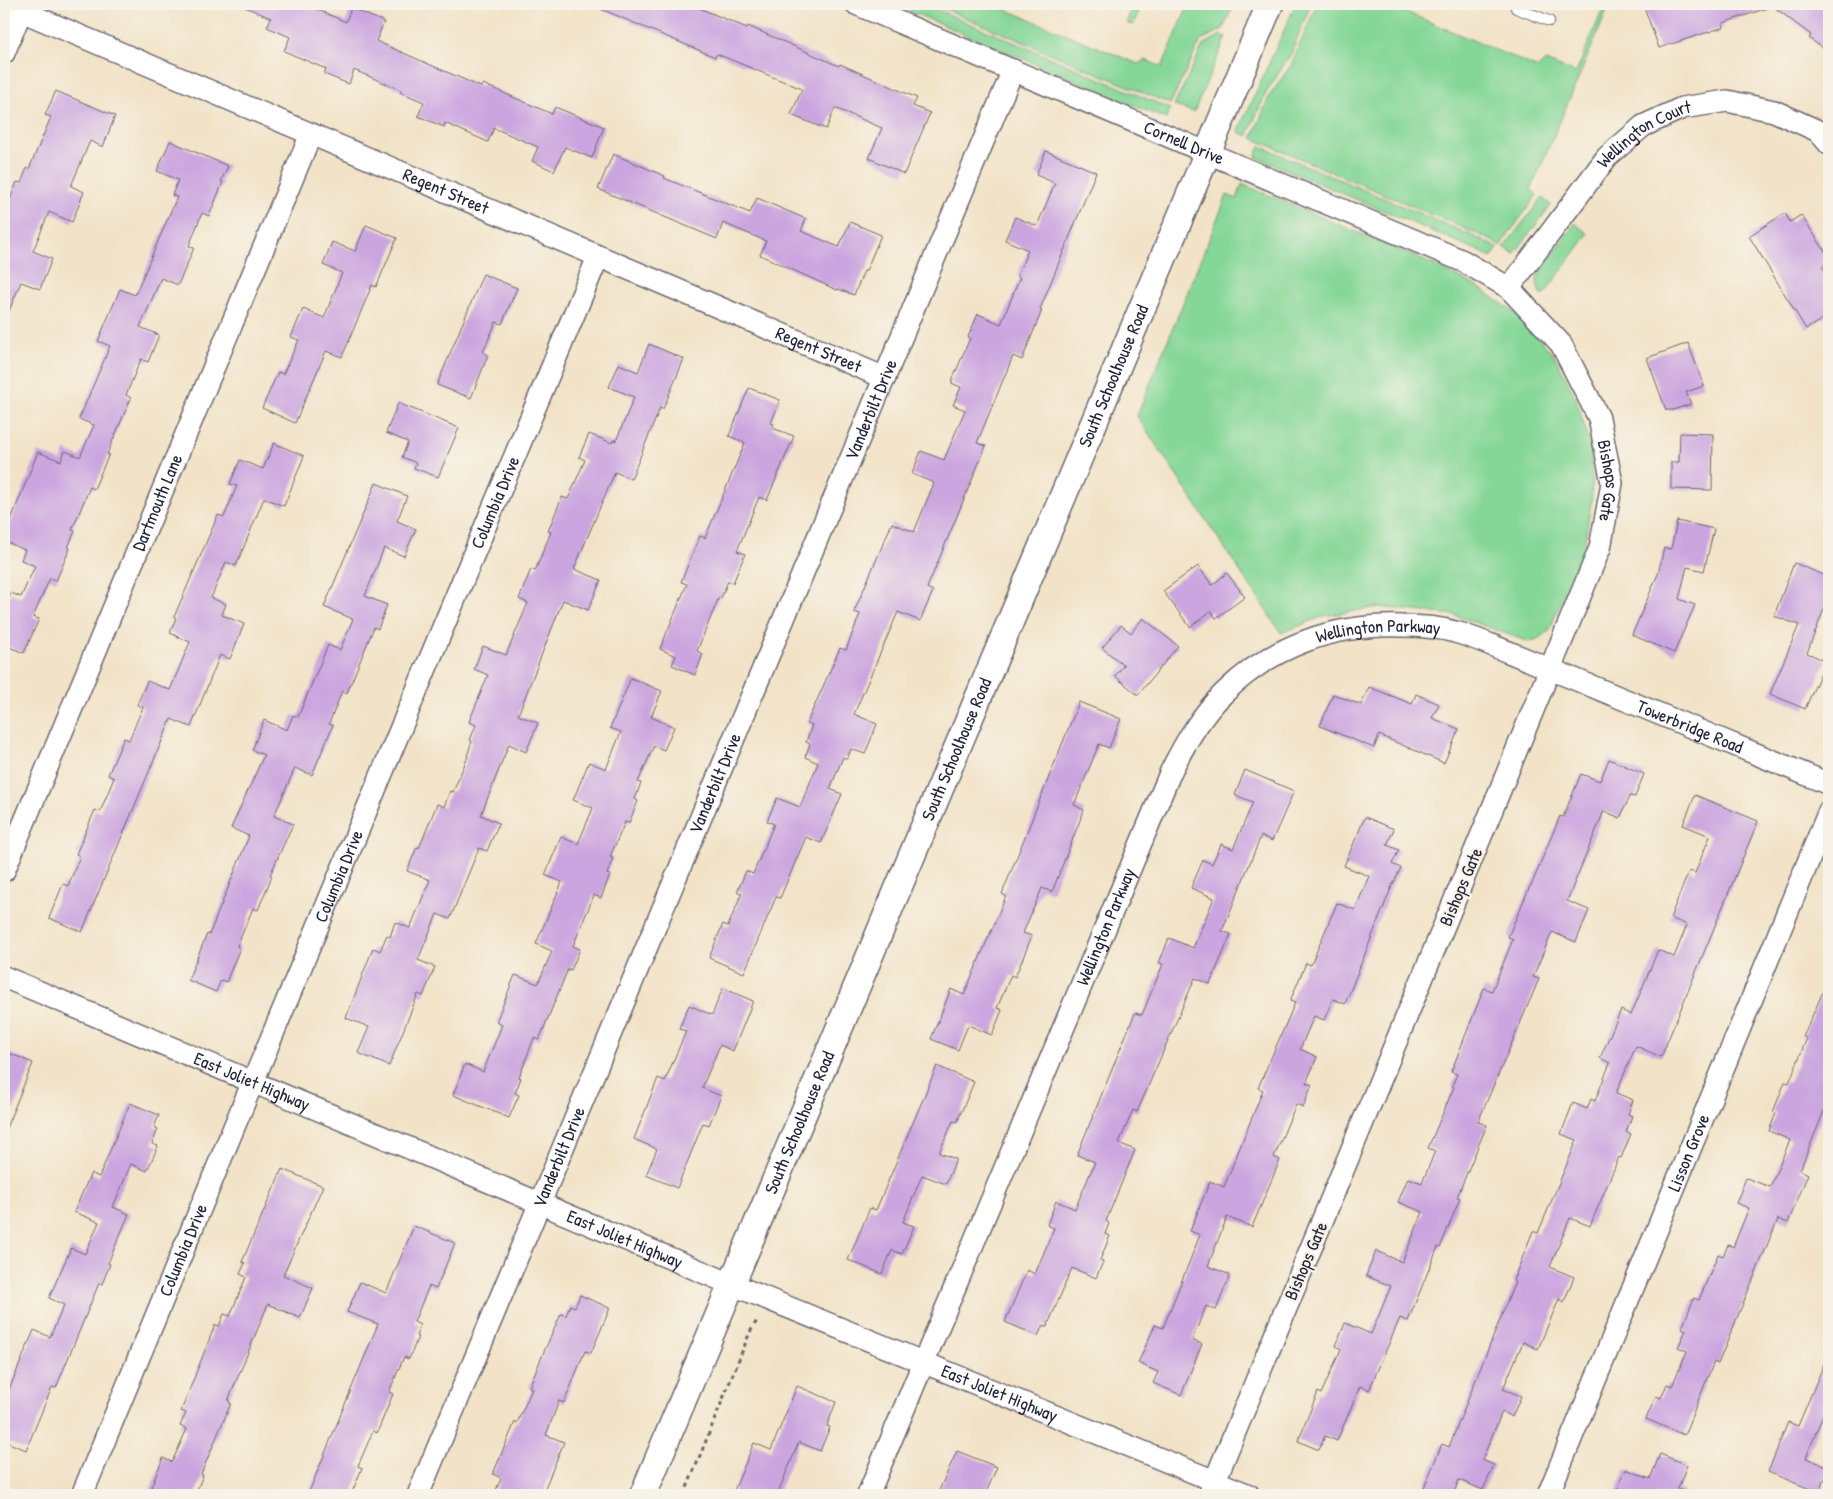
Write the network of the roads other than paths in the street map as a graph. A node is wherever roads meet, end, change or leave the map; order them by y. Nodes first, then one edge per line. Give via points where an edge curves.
1 (856, 4) edge
2 (1270, 4) edge
3 (17, 6) edge
4 (1516, 8) dead end
5 (1549, 21) dead end
6 (4, 53) edge
7 (1013, 70) junction
8 (310, 134) junction
9 (1829, 144) edge
10 (1208, 152) junction
11 (598, 257) junction
12 (1509, 288) junction
13 (885, 378) junction
14 (1551, 669) junction
15 (1829, 784) edge
16 (1829, 811) edge
17 (4, 871) edge
18 (4, 977) edge
19 (253, 1081) junction
20 (540, 1204) junction
21 (731, 1284) junction
22 (924, 1362) junction
23 (1212, 1488) edge
24 (82, 1495) edge
25 (418, 1495) edge
26 (643, 1495) edge
27 (868, 1495) edge
28 (1249, 1495) edge
29 (1548, 1495) edge

1 - 7 street, Cornell Drive
2 - 10 street, South Schoolhouse Road
3 - 6 street
3 - 8 street, Regent Street
4 - 5 lane
7 - 10 street, Cornell Drive
7 - 13 street, Vanderbilt Drive
8 - 11 street, Regent Street
8 - 17 street, Dartmouth Lane
9 - 12 street, Wellington Court via 1818,131 1774,111 1727,101 1682,108 1643,126 1607,157
10 - 12 street, Cornell Drive via 1463,261
10 - 21 street, South Schoolhouse Road
11 - 13 street, Regent Street
11 - 19 street, Columbia Drive
12 - 14 street, Bishops Gate via 1561,344 1599,418 1612,483 1600,548
13 - 20 street, Vanderbilt Drive
14 - 15 street, Towerbridge Road
14 - 22 street, Wellington Parkway via 1454,632 1422,626 1380,625 1346,628 1313,637 1248,672 1223,694 1201,719 1170,771
14 - 23 street, Bishops Gate
16 - 29 street, Lisson Grove
18 - 19 street, East Joliet Highway
19 - 20 street, East Joliet Highway
19 - 24 street, Columbia Drive
20 - 21 street, East Joliet Highway
20 - 25 street, Vanderbilt Drive
21 - 22 street, East Joliet Highway
21 - 26 street, South Schoolhouse Road
22 - 23 street, East Joliet Highway
22 - 27 street, Wellington Parkway
23 - 28 street, East Joliet Highway

